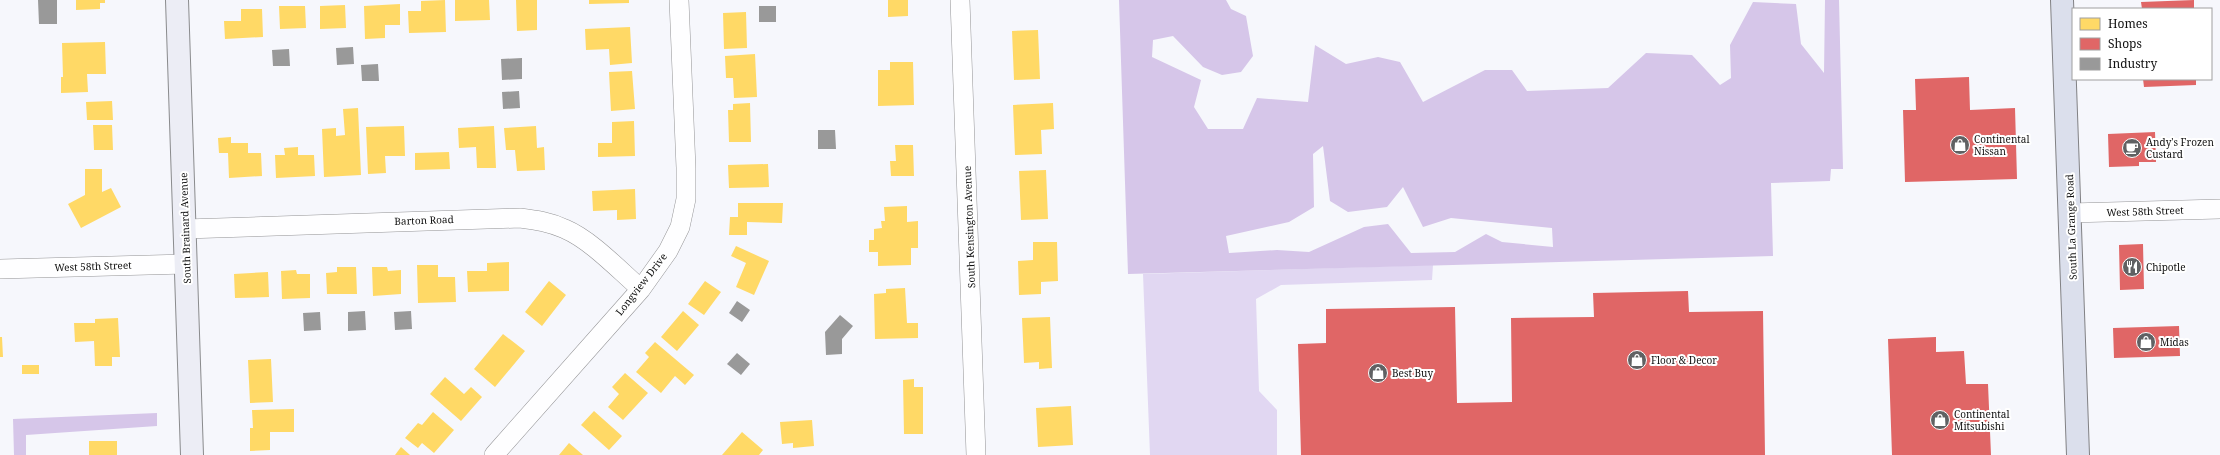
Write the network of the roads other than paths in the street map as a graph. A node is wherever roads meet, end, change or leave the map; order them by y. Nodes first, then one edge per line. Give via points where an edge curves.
1 (177, 0) edge
2 (679, 0) edge
3 (960, 0) edge
4 (2062, 0) edge
5 (2220, 209) edge
6 (2070, 212) junction
7 (185, 229) junction
8 (186, 264) junction
9 (0, 269) edge
10 (640, 289) junction
11 (192, 455) edge
12 (494, 455) edge
13 (976, 455) edge
14 (2078, 455) edge

1 - 7 street, South Brainard Avenue
2 - 10 street, Longview Drive via 686,199 680,227 668,251
3 - 13 street, South Kensington Avenue
4 - 6 main road, South La Grange Road
5 - 6 street, West 58th Street
6 - 14 main road, South La Grange Road
7 - 8 street, South Brainard Avenue
7 - 10 street, Barton Road via 520,218 544,221 567,229 585,241
8 - 9 street, West 58th Street
8 - 11 street, South Brainard Avenue
10 - 12 street, Longview Drive

